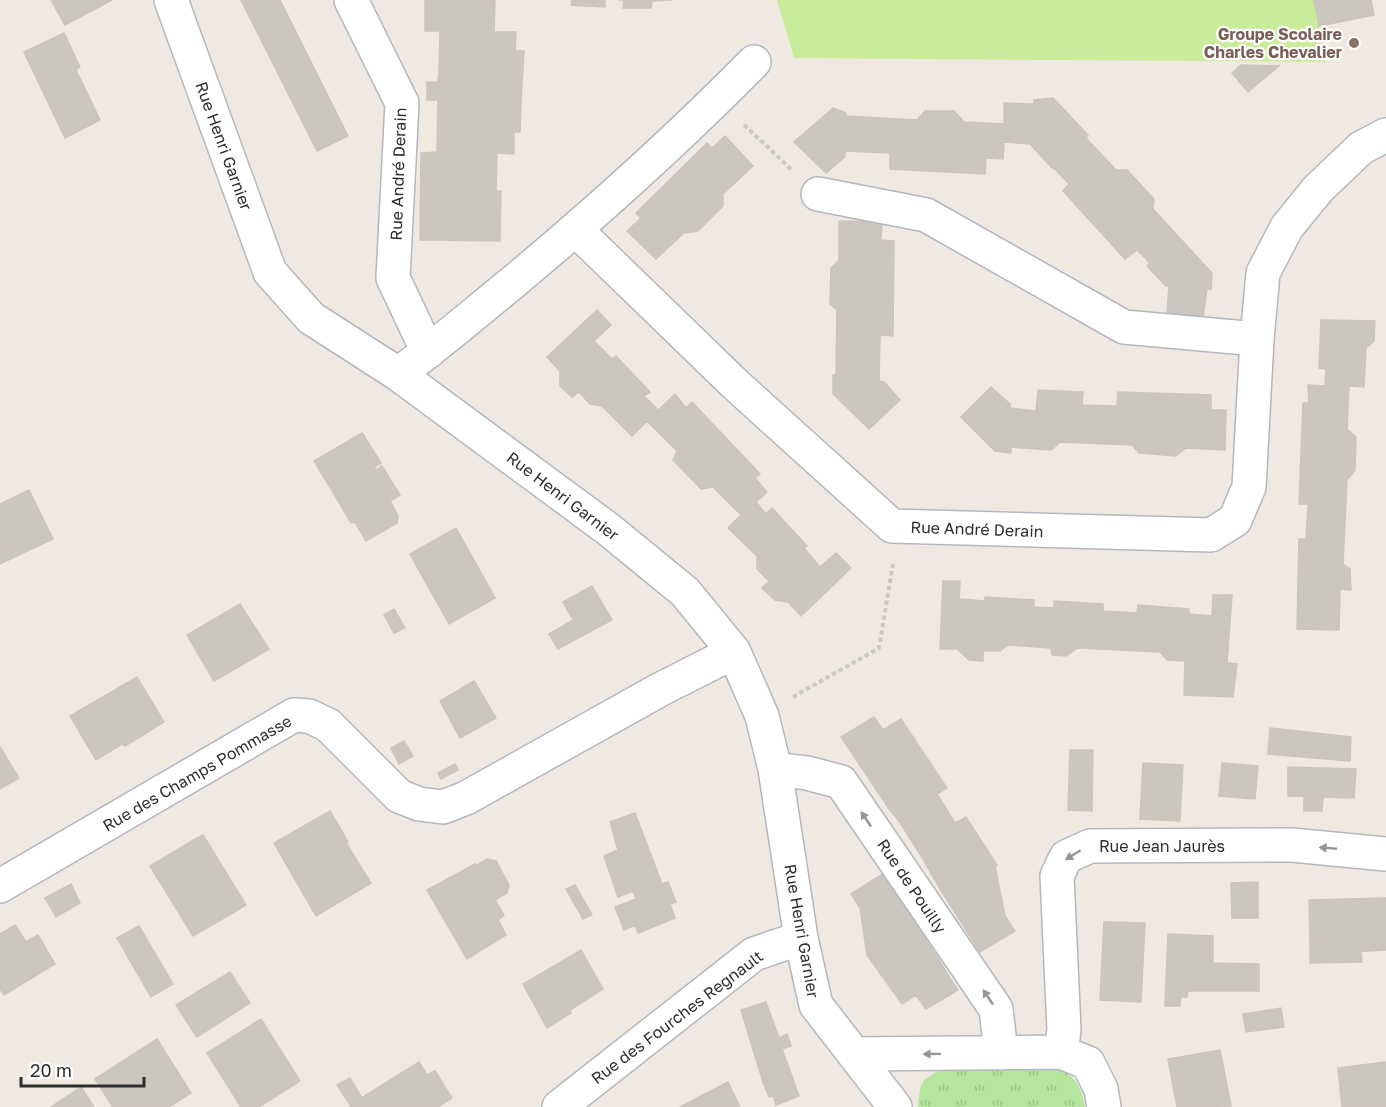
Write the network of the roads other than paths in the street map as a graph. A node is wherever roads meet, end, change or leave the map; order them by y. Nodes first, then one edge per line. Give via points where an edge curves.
1 (171, 0) edge
2 (351, 0) edge
3 (754, 62) dead end
4 (1386, 135) edge
5 (818, 194) road end
6 (576, 230) junction
7 (1257, 339) junction
8 (428, 352) junction
9 (398, 374) junction
10 (734, 652) junction
11 (775, 770) junction
12 (1386, 854) edge
13 (0, 886) edge
14 (801, 938) junction
15 (1061, 1052) junction
16 (1001, 1053) junction
17 (854, 1054) junction
18 (559, 1107) edge
19 (895, 1107) edge
20 (1104, 1107) edge

1 - 9 street, Rue Henri Garnier via 270,272 311,318
2 - 8 street, Rue André Derain via 402,103 393,278
3 - 6 street
4 - 7 street, Rue André Derain via 1361,148 1318,189 1287,227 1263,273
5 - 7 street via 926,215 1124,327
6 - 7 street, Rue André Derain via 735,384 892,526 1211,535 1235,520 1249,487
6 - 8 street
8 - 9 street
9 - 10 street, Rue Henri Garnier via 608,529 685,592
10 - 11 street, Rue Henri Garnier via 762,716
10 - 13 street, Rue des Champs Pommasse via 443,807 418,804 399,795 328,725 309,716 294,715
11 - 14 street, Rue Henri Garnier
16 -> 11 street, Rue de Pouilly via 996,1009 841,782
12 -> 15 street, Rue Jean Jaurès via 1292,845 1090,846 1066,857 1057,876 1064,1030
14 - 17 street, Rue Henri Garnier via 816,1005
14 - 18 street, Rue des Fourches Regnault via 754,954
15 - 16 street
15 - 20 street via 1088,1063 1101,1089
16 -> 17 street
17 - 19 street, Rue Henri Garnier

